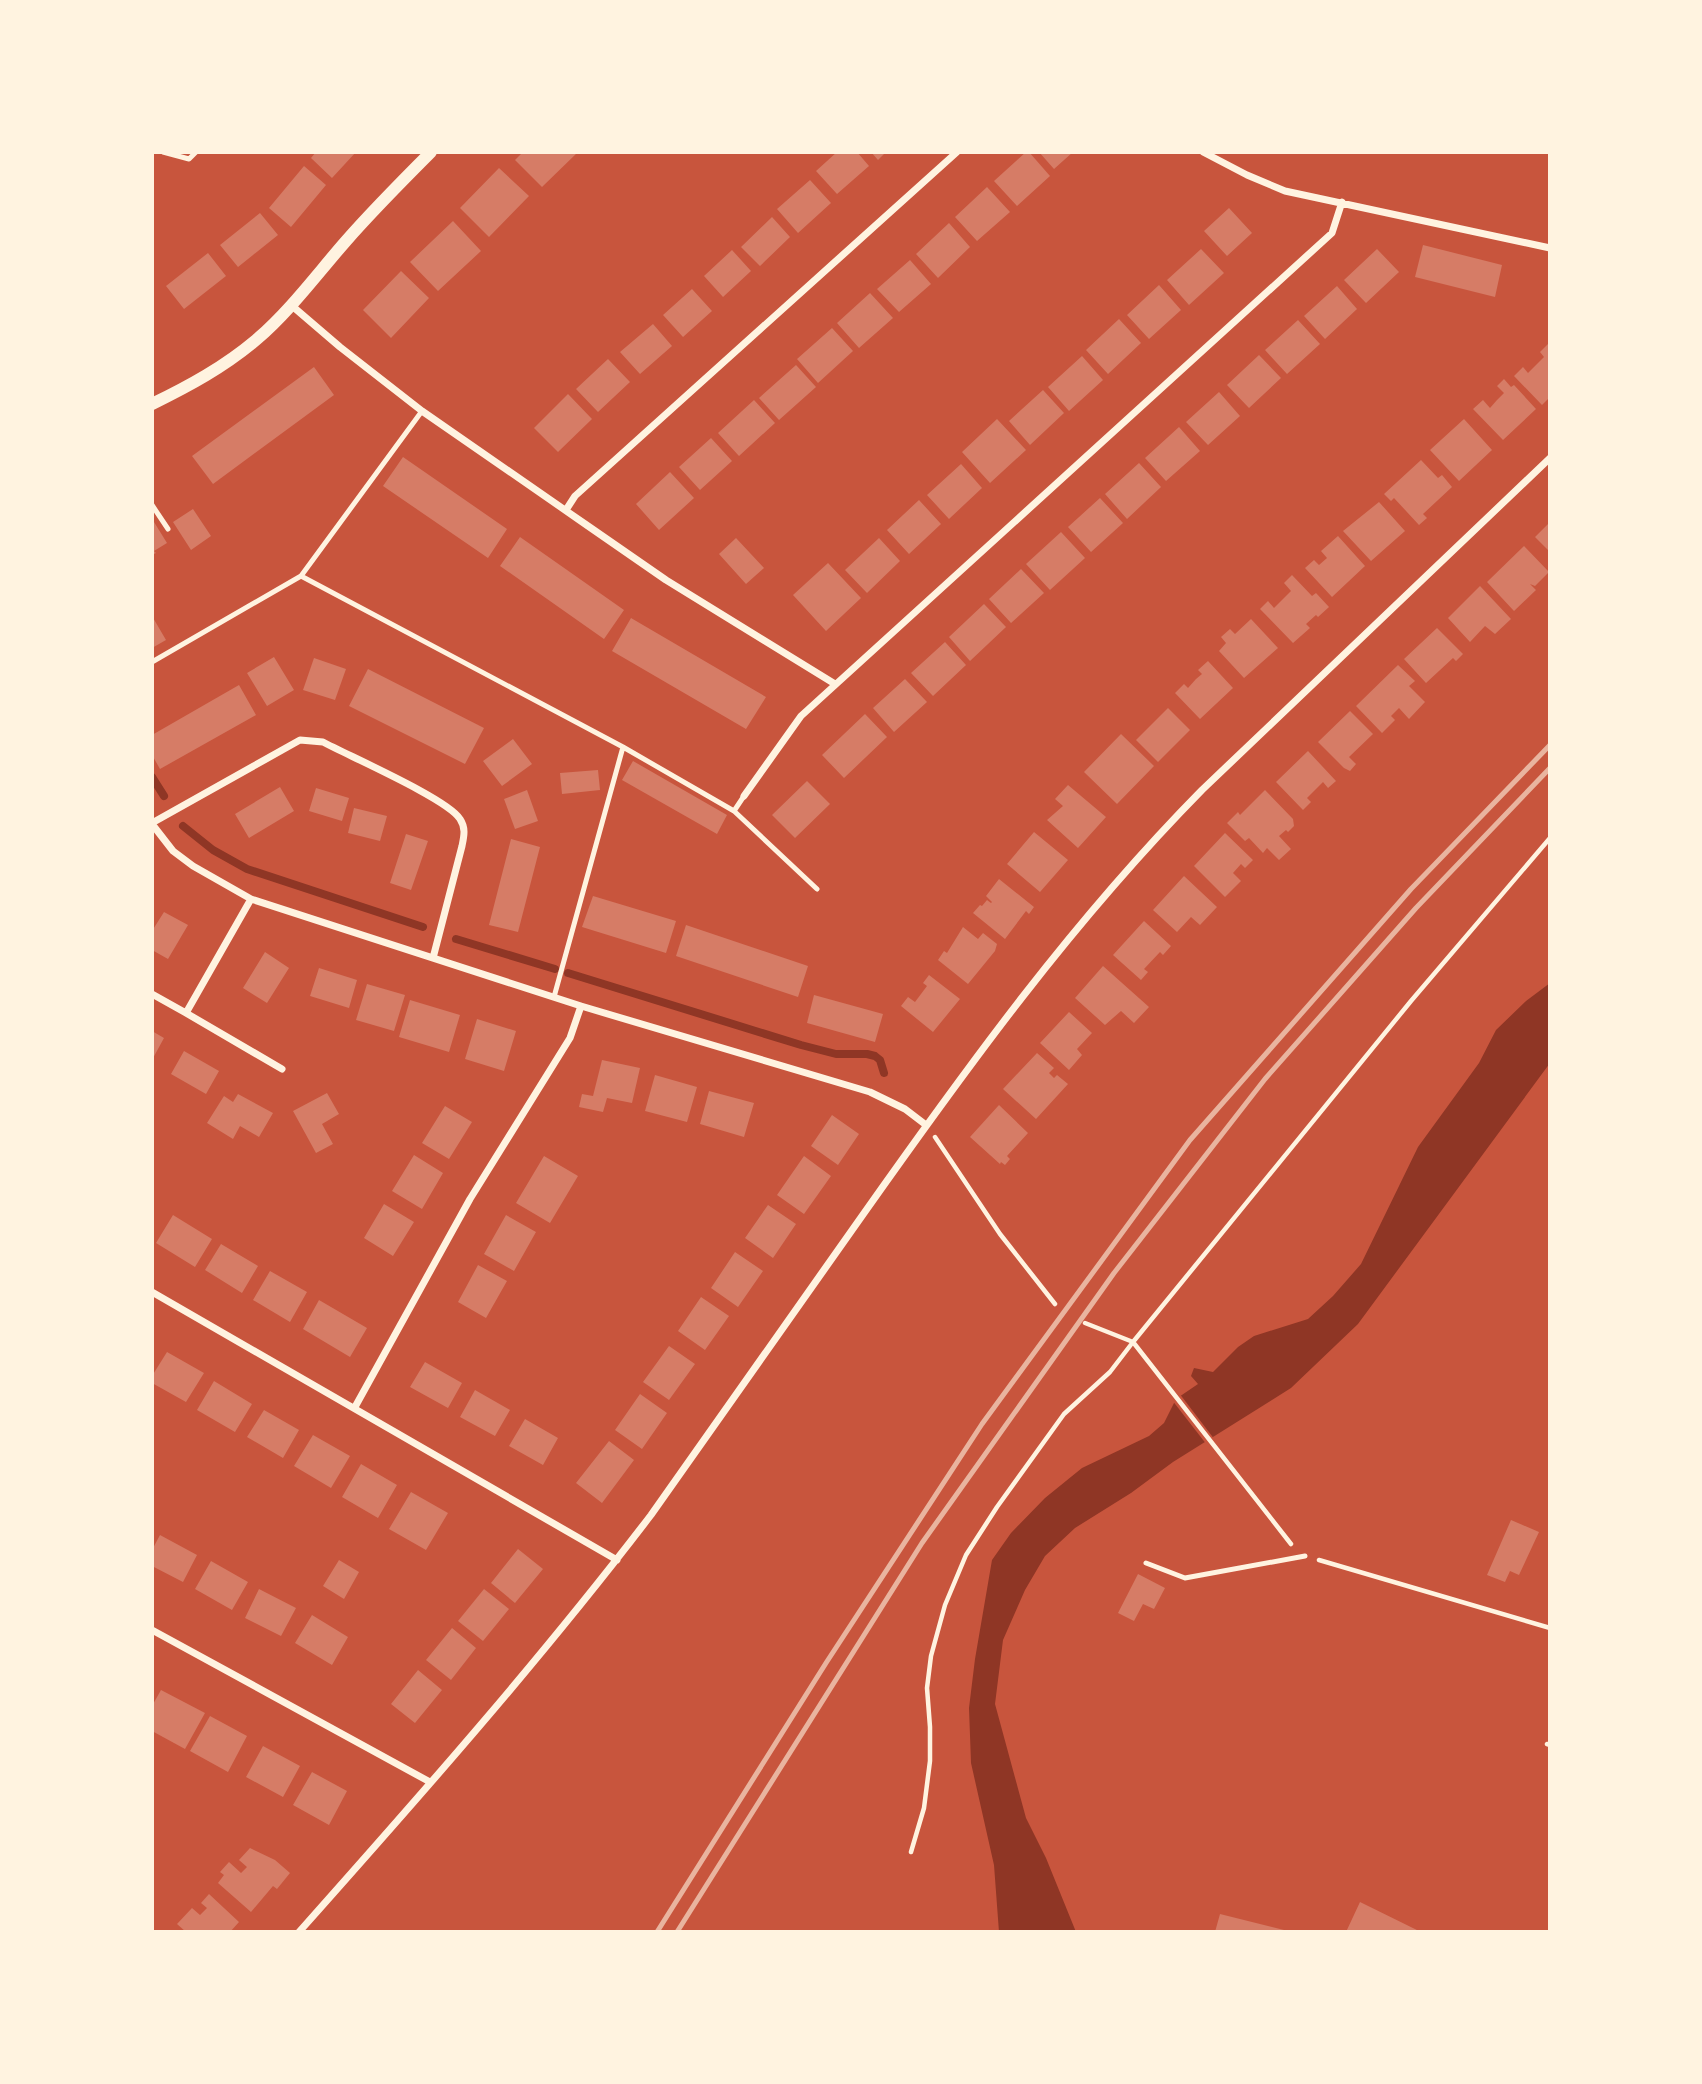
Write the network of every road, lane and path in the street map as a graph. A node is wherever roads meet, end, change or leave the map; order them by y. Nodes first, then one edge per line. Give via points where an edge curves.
1 (163, 152) edge
2 (196, 152) edge
3 (431, 152) edge
4 (957, 152) edge
5 (1203, 152) edge
6 (1342, 202) junction
7 (1550, 248) edge
8 (291, 305) junction
9 (152, 404) edge
10 (422, 411) junction
11 (1550, 458) edge
12 (152, 505) edge
13 (566, 510) junction
14 (168, 529) dead end
15 (301, 576) junction
16 (152, 662) edge
17 (835, 684) junction
18 (623, 747) junction
19 (744, 796) joint
20 (734, 811) junction
21 (152, 824) edge
22 (1550, 838) edge
23 (817, 889) dead end
24 (251, 899) junction
25 (433, 958) junction
26 (152, 995) edge
27 (554, 997) junction
28 (581, 1006) junction
29 (186, 1013) junction
30 (282, 1069) dead end
31 (926, 1125) junction
32 (152, 1292) edge
33 (1055, 1304) dead end
34 (1085, 1323) dead end
35 (1133, 1342) junction
36 (355, 1407) junction
37 (1305, 1556) junction
38 (617, 1560) junction
39 (1146, 1563) dead end
40 (1550, 1628) edge
41 (152, 1630) edge
42 (430, 1782) junction
43 (911, 1852) dead end
44 (299, 1932) edge

1 - 2 lane via 189,159
3 - 8 street via 361,223
4 - 13 street via 575,496
5 - 6 street via 1285,191
6 - 7 street
6 - 17 street via 1332,233
8 - 9 street via 226,363
8 - 10 street
10 - 13 street
10 - 15 lane
11 - 31 street via 1148,845 1070,935
12 - 14 lane
13 - 17 street via 666,580
15 - 16 lane
15 - 18 lane
17 - 19 street via 801,716
18 - 20 lane
18 - 27 lane
19 - 20 lane
20 - 23 lane
21 - 24 street via 192,866
21 - 25 street via 300,740 323,742 444,804 462,821 462,846
22 - 35 path
24 - 25 street
24 - 29 street
25 - 27 street
26 - 29 street
27 - 28 street
28 - 31 street via 870,1092
28 - 36 street via 570,1038 470,1199
29 - 30 street
31 - 33 path via 999,1234
31 - 38 street
32 - 36 street
34 - 35 path
35 - 37 path via 1284,1536
35 - 43 path via 1110,1372 1064,1414 965,1555 931,1656 927,1688 930,1760 924,1808
36 - 38 street
37 - 39 lane via 1185,1578
37 - 40 path
38 - 42 street
41 - 42 street
42 - 44 street

